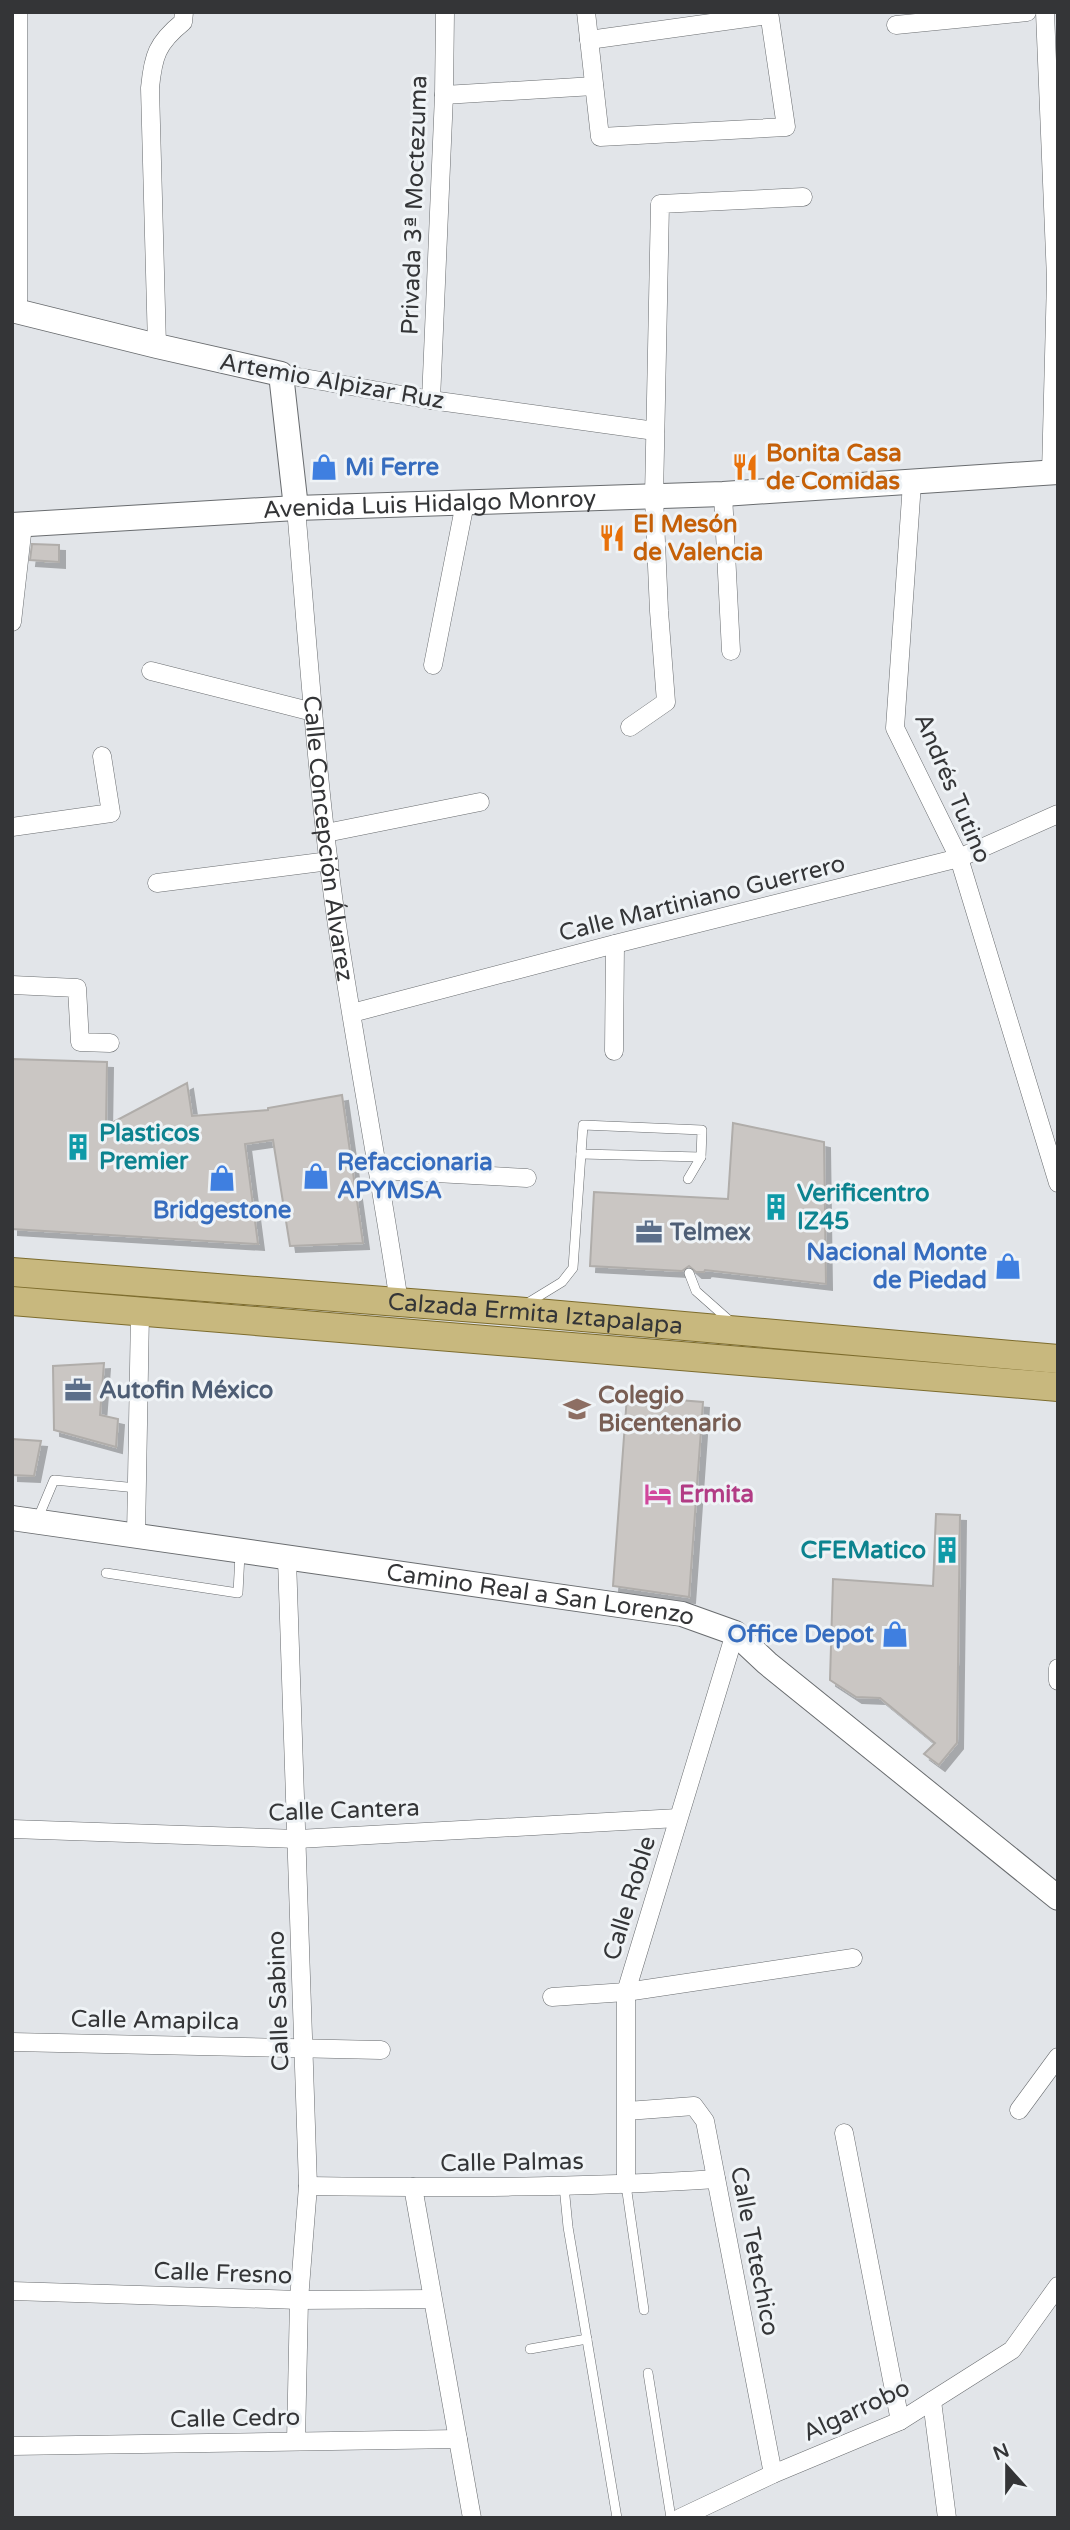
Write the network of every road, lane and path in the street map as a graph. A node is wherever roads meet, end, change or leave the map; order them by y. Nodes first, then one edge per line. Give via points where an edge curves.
1 (18, 12) edge
2 (184, 12) edge
3 (445, 12) edge
4 (586, 12) edge
5 (1027, 12) edge
6 (1045, 12) edge
7 (769, 13) edge
8 (896, 25) dead end
9 (589, 40) junction
10 (1053, 73) edge
11 (594, 86) junction
12 (444, 95) junction
13 (1055, 170) edge
14 (803, 197) dead end
15 (1057, 279) edge
16 (15, 310) edge
17 (157, 346) junction
18 (281, 374) junction
19 (431, 400) junction
20 (655, 431) junction
21 (1054, 472) edge
22 (912, 483) junction
23 (723, 494) junction
24 (654, 497) junction
25 (465, 503) junction
26 (296, 508) junction
27 (18, 525) edge
28 (12, 622) edge
29 (732, 651) dead end
30 (433, 665) dead end
31 (151, 671) dead end
32 (313, 712) junction
33 (630, 727) dead end
34 (102, 756) dead end
35 (480, 802) dead end
36 (1058, 814) edge
37 (12, 827) edge
38 (326, 833) junction
39 (959, 858) junction
40 (329, 861) junction
41 (157, 883) dead end
42 (615, 944) junction
43 (12, 985) edge
44 (352, 1013) junction
45 (110, 1043) dead end
46 (614, 1051) dead end
47 (581, 1154) junction
48 (701, 1157) junction
49 (379, 1170) junction
50 (527, 1178) dead end
51 (688, 1178) dead end
52 (1057, 1178) edge
53 (12, 1272) edge
54 (689, 1273) dead end
55 (12, 1301) edge
56 (400, 1302) junction
57 (514, 1311) junction
58 (140, 1313) junction
59 (740, 1330) junction
60 (1058, 1359) edge
61 (1058, 1387) edge
62 (137, 1488) junction
63 (12, 1518) edge
64 (37, 1520) junction
65 (136, 1536) junction
66 (240, 1552) junction
67 (287, 1559) junction
68 (106, 1573) dead end
69 (735, 1633) junction
70 (1058, 1668) edge
71 (1058, 1681) edge
72 (678, 1818) junction
73 (12, 1829) edge
74 (298, 1839) junction
75 (1058, 1898) edge
76 (853, 1958) dead end
77 (626, 1992) junction
78 (552, 1997) dead end
79 (12, 2042) edge
80 (304, 2047) junction
81 (381, 2050) dead end
82 (1058, 2057) edge
83 (1019, 2110) dead end
84 (627, 2112) junction
85 (844, 2133) dead end
86 (716, 2179) junction
87 (626, 2185) junction
88 (308, 2186) junction
89 (564, 2186) junction
90 (413, 2187) junction
91 (1058, 2286) edge
92 (12, 2291) edge
93 (432, 2299) junction
94 (299, 2300) junction
95 (644, 2310) dead end
96 (587, 2339) junction
97 (530, 2349) dead end
98 (648, 2373) dead end
99 (932, 2401) junction
100 (900, 2421) junction
101 (458, 2439) junction
102 (296, 2441) junction
103 (12, 2446) edge
104 (773, 2474) junction
105 (472, 2518) edge
106 (617, 2518) edge
107 (671, 2518) edge
108 (680, 2518) edge
109 (947, 2518) edge

1 - 16 street
2 - 17 street via 183,22 166,36 153,59 150,88
3 - 12 street, Privada 3ª Moctezuma
4 - 9 street
5 - 8 street
6 - 10 street
7 - 9 street
7 - 11 street via 786,127 600,137
9 - 11 street
10 - 13 street
11 - 12 street
12 - 19 street, Privada 3ª Moctezuma
13 - 15 street
14 - 20 street via 660,204
15 - 21 street
16 - 17 street, Artemio Alpizar Ruz
17 - 18 street, Artemio Alpizar Ruz
18 - 19 street, Artemio Alpizar Ruz
18 - 26 street, Calle Concepción Álvarez
19 - 20 street, Artemio Alpizar Ruz
20 - 24 street
21 - 22 street, Avenida Luis Hidalgo Monroy
22 - 23 street, Avenida Luis Hidalgo Monroy
22 - 39 street, Andrés Tutino via 895,728
23 - 24 street, Avenida Luis Hidalgo Monroy
23 - 29 street
24 - 25 street, Avenida Luis Hidalgo Monroy
24 - 33 street via 666,702
25 - 26 street, Avenida Luis Hidalgo Monroy
25 - 30 street
26 - 27 street, Avenida Luis Hidalgo Monroy
26 - 32 street, Calle Concepción Álvarez
27 - 28 street
31 - 32 street
32 - 38 street, Calle Concepción Álvarez
34 - 37 street via 111,813
35 - 38 street
36 - 39 street, Calle Martiniano Guerrero
38 - 40 street, Calle Concepción Álvarez
39 - 42 street, Calle Martiniano Guerrero
39 - 52 street, Andrés Tutino
40 - 41 street
40 - 44 street, Calle Concepción Álvarez
42 - 44 street, Calle Martiniano Guerrero
42 - 46 street
43 - 45 street via 77,988 80,1042
44 - 49 street, Calle Concepción Álvarez
47 - 48 lane
47 - 48 lane via 583,1125 702,1130
47 - 57 lane via 573,1268 562,1282
48 - 51 lane
49 - 50 street
49 - 56 street, Calle Concepción Álvarez
53 - 56 main road, Calzada Ermita Iztapalapa
54 - 59 lane via 696,1291
55 - 58 main road, Calzada Ermita Iztapalapa
56 - 57 main road, Calzada Ermita Iztapalapa
57 - 59 main road, Calzada Ermita Iztapalapa
58 - 61 main road, Calzada Ermita Iztapalapa
58 - 62 street
59 - 60 main road, Calzada Ermita Iztapalapa
62 - 64 lane via 54,1480
62 - 65 street
63 - 64 street, Camino Real a San Lorenzo
64 - 65 street, Camino Real a San Lorenzo
65 - 66 street, Camino Real a San Lorenzo
66 - 67 street, Camino Real a San Lorenzo
66 - 68 lane via 238,1593
67 - 69 street, Camino Real a San Lorenzo via 682,1614
67 - 74 street, Calle Sabino
69 - 72 street, Calle Roble
69 - 75 street, Camino Real a San Lorenzo
70 - 71 street
72 - 74 street, Calle Cantera
72 - 77 street, Calle Roble
73 - 74 street, Calle Cantera
74 - 80 street, Calle Sabino
76 - 77 street
77 - 78 street
77 - 84 street, Calle Roble
79 - 80 street, Calle Amapilca
80 - 81 street, Calle Amapilca
80 - 88 street, Calle Sabino
82 - 83 street
84 - 86 street, Calle Tetechico via 694,2106 705,2121
84 - 87 street, Calle Roble
85 - 100 street
86 - 87 street, Calle Palmas
86 - 104 street, Calle Tetechico
87 - 89 street, Calle Palmas
87 - 95 lane
88 - 90 street, Calle Palmas
88 - 94 street, Calle Sabino
89 - 90 street, Calle Palmas
89 - 96 lane
90 - 93 street
91 - 99 street, Algarrobo via 1012,2350
92 - 94 street, Calle Fresno
93 - 94 street, Calle Fresno
93 - 101 street
94 - 102 street, Calle Sabino
96 - 97 lane
96 - 106 lane
98 - 107 lane
99 - 100 street, Algarrobo
99 - 109 street
100 - 104 street, Algarrobo
101 - 102 street, Calle Cedro
101 - 105 street
102 - 103 street, Calle Cedro
104 - 108 street, Algarrobo

